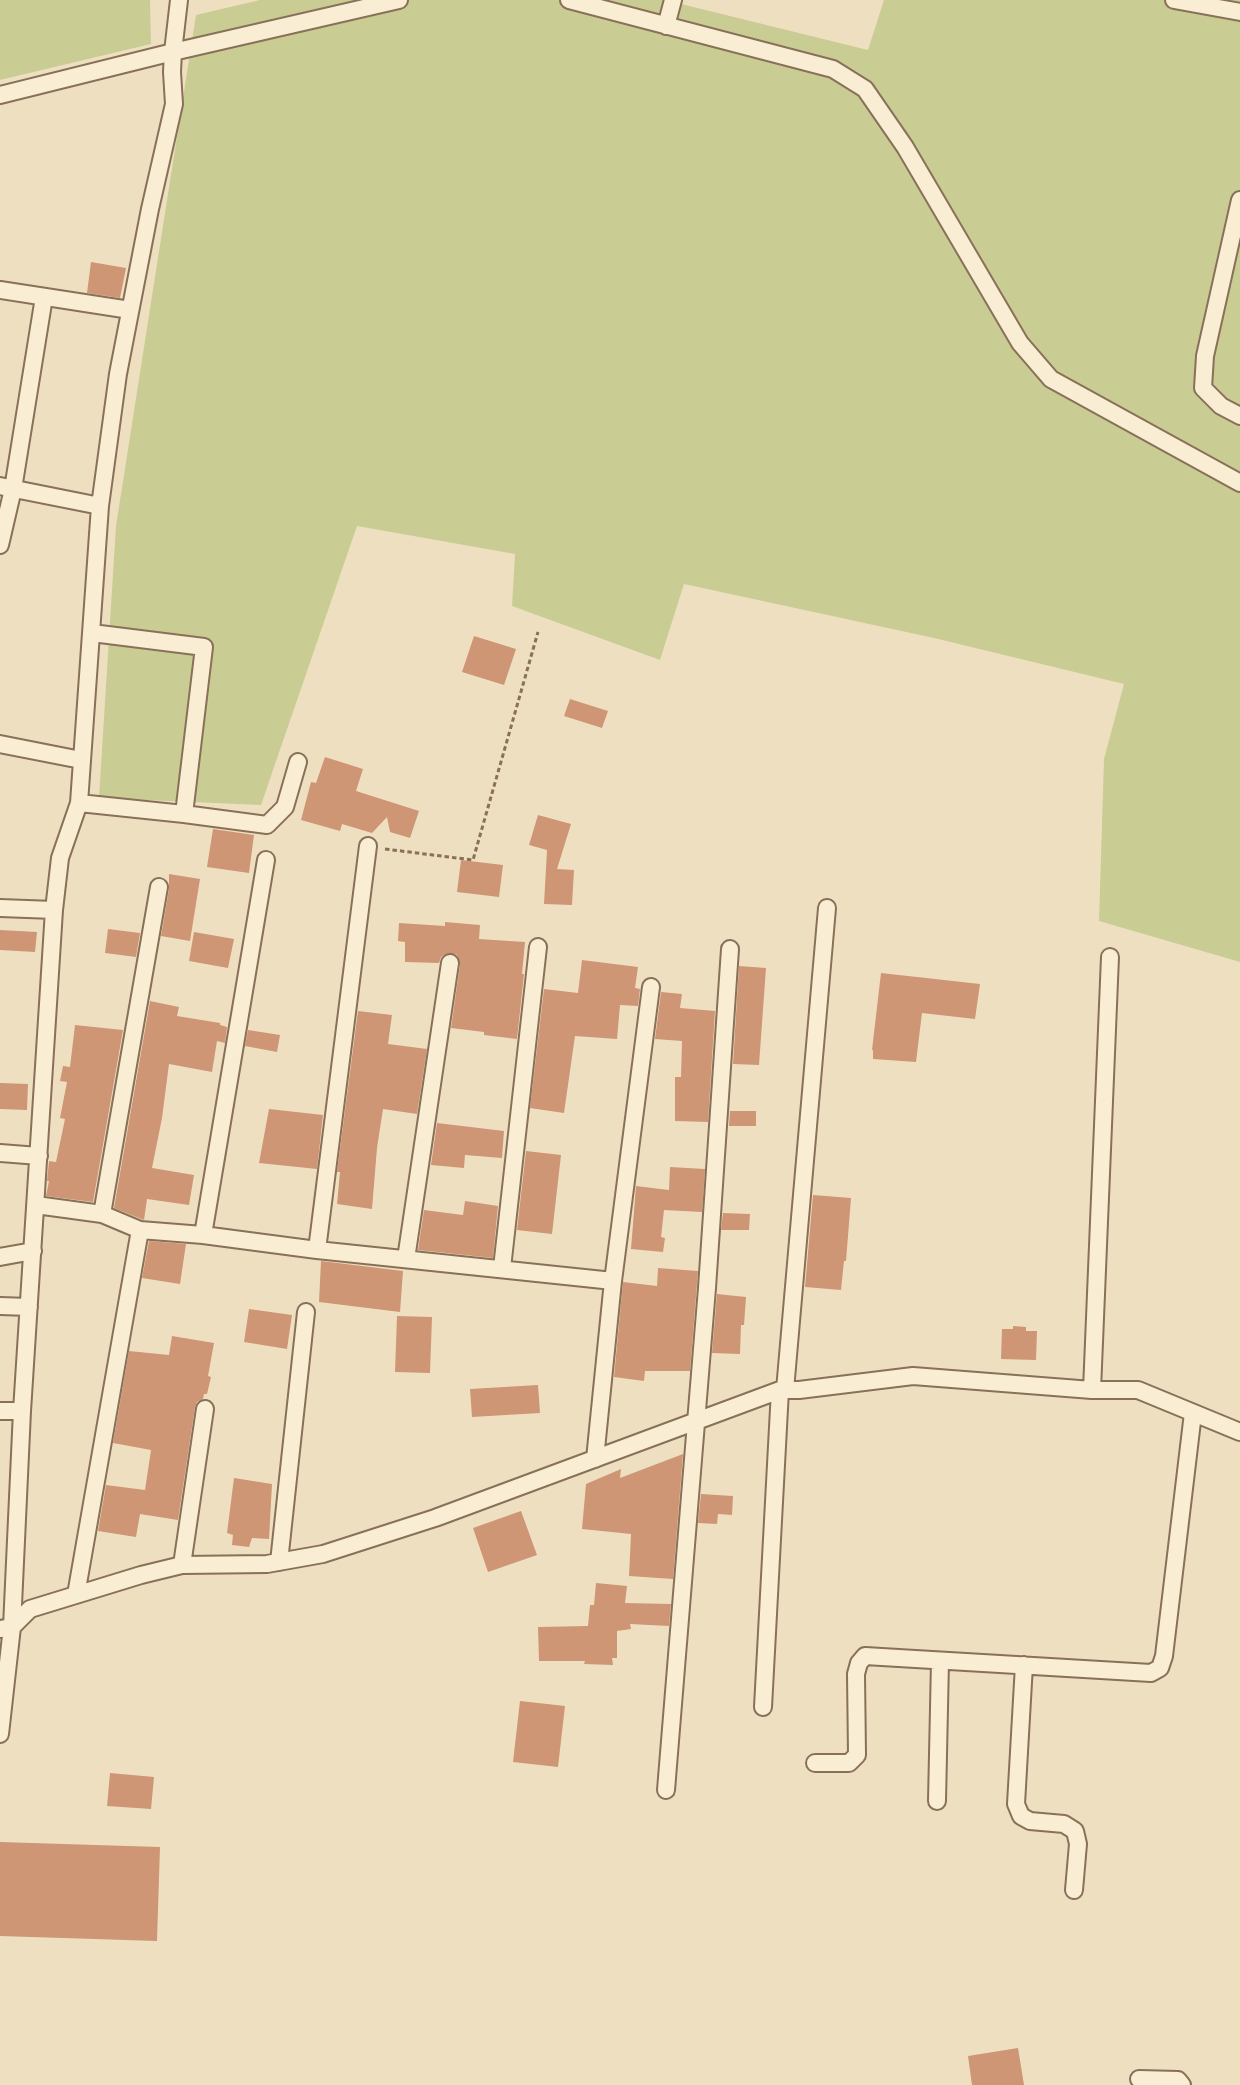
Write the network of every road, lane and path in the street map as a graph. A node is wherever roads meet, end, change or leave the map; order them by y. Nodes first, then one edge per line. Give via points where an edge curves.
1 (179, 0) edge
2 (399, 0) edge
3 (569, 0) edge
4 (673, 0) edge
5 (1174, 0) edge
6 (1240, 12) edge
7 (666, 26) junction
8 (173, 52) junction
9 (0, 95) edge
10 (1240, 200) edge
11 (0, 290) edge
12 (44, 297) junction
13 (130, 310) junction
14 (1240, 416) edge
15 (1240, 483) edge
16 (6, 487) edge
17 (100, 506) junction
18 (0, 545) edge
19 (538, 632) dead end
20 (92, 633) junction
21 (0, 744) edge
22 (81, 760) junction
23 (298, 762) dead end
24 (79, 803) junction
25 (184, 814) junction
26 (368, 846) joint
27 (266, 860) dead end
28 (159, 887) dead end
29 (0, 908) edge
30 (827, 908) dead end
31 (54, 910) junction
32 (538, 947) dead end
33 (730, 949) dead end
34 (1110, 957) dead end
35 (450, 963) dead end
36 (651, 987) dead end
37 (0, 1153) edge
38 (39, 1156) junction
39 (36, 1205) junction
40 (102, 1214) junction
41 (140, 1230) junction
42 (203, 1235) junction
43 (317, 1250) junction
44 (33, 1251) junction
45 (0, 1257) edge
46 (406, 1259) junction
47 (502, 1269) junction
48 (613, 1281) junction
49 (0, 1306) edge
50 (29, 1307) junction
51 (306, 1312) dead end
52 (783, 1390) junction
53 (1092, 1390) junction
54 (206, 1409) dead end
55 (0, 1411) edge
56 (22, 1411) junction
57 (1192, 1413) junction
58 (696, 1421) junction
59 (1240, 1432) edge
60 (595, 1459) junction
61 (279, 1562) junction
62 (182, 1565) junction
63 (76, 1595) junction
64 (6, 1628) edge
65 (940, 1661) junction
66 (1024, 1665) junction
67 (762, 1707) dead end
68 (0, 1734) edge
69 (815, 1763) dead end
70 (666, 1790) dead end
71 (937, 1801) dead end
72 (1074, 1890) dead end
73 (1138, 2079) dead end
74 (1182, 2085) edge

1 - 8 street
2 - 8 street
3 - 7 street
4 - 7 street
5 - 6 street
7 - 15 street via 833,69 866,89 905,147 1020,343 1051,379
8 - 9 street
8 - 13 street via 174,104
10 - 14 street via 1205,356 1203,387 1221,406
11 - 12 street
12 - 13 street
12 - 16 street
13 - 17 street
16 - 17 street
16 - 18 street
17 - 20 street
19 - 26 path via 472,860
20 - 22 street
20 - 25 street via 204,647
21 - 22 street
22 - 24 street
23 - 25 street via 285,807 267,825
24 - 25 street
24 - 31 street via 60,858
26 - 43 street
27 - 42 street
28 - 40 street
29 - 31 street
30 - 52 street
31 - 38 street
32 - 47 street
33 - 58 street
34 - 53 street
35 - 46 street
36 - 48 street
37 - 38 street
38 - 39 street
39 - 40 street
39 - 44 street
40 - 41 street
41 - 42 street
41 - 63 street
42 - 43 street
43 - 46 street
44 - 45 street
44 - 50 street
46 - 47 street
47 - 48 street
48 - 60 street
49 - 50 street
50 - 56 street
51 - 61 street
52 - 53 street via 913,1376
52 - 58 street
52 - 67 street
53 - 57 street via 1138,1390
54 - 62 street
55 - 56 street
56 - 64 street
57 - 59 street
57 - 66 street via 1160,1668 1150,1673
58 - 60 street
58 - 70 street
60 - 61 street via 435,1518 323,1554
61 - 62 street
62 - 63 street
63 - 64 street via 30,1609
64 - 68 street
65 - 66 street
65 - 69 street via 865,1656 856,1674 857,1755 849,1762
65 - 71 street
66 - 72 street via 1016,1804 1021,1816 1030,1821 1064,1824 1075,1831 1078,1844
73 - 74 street via 1178,2080

